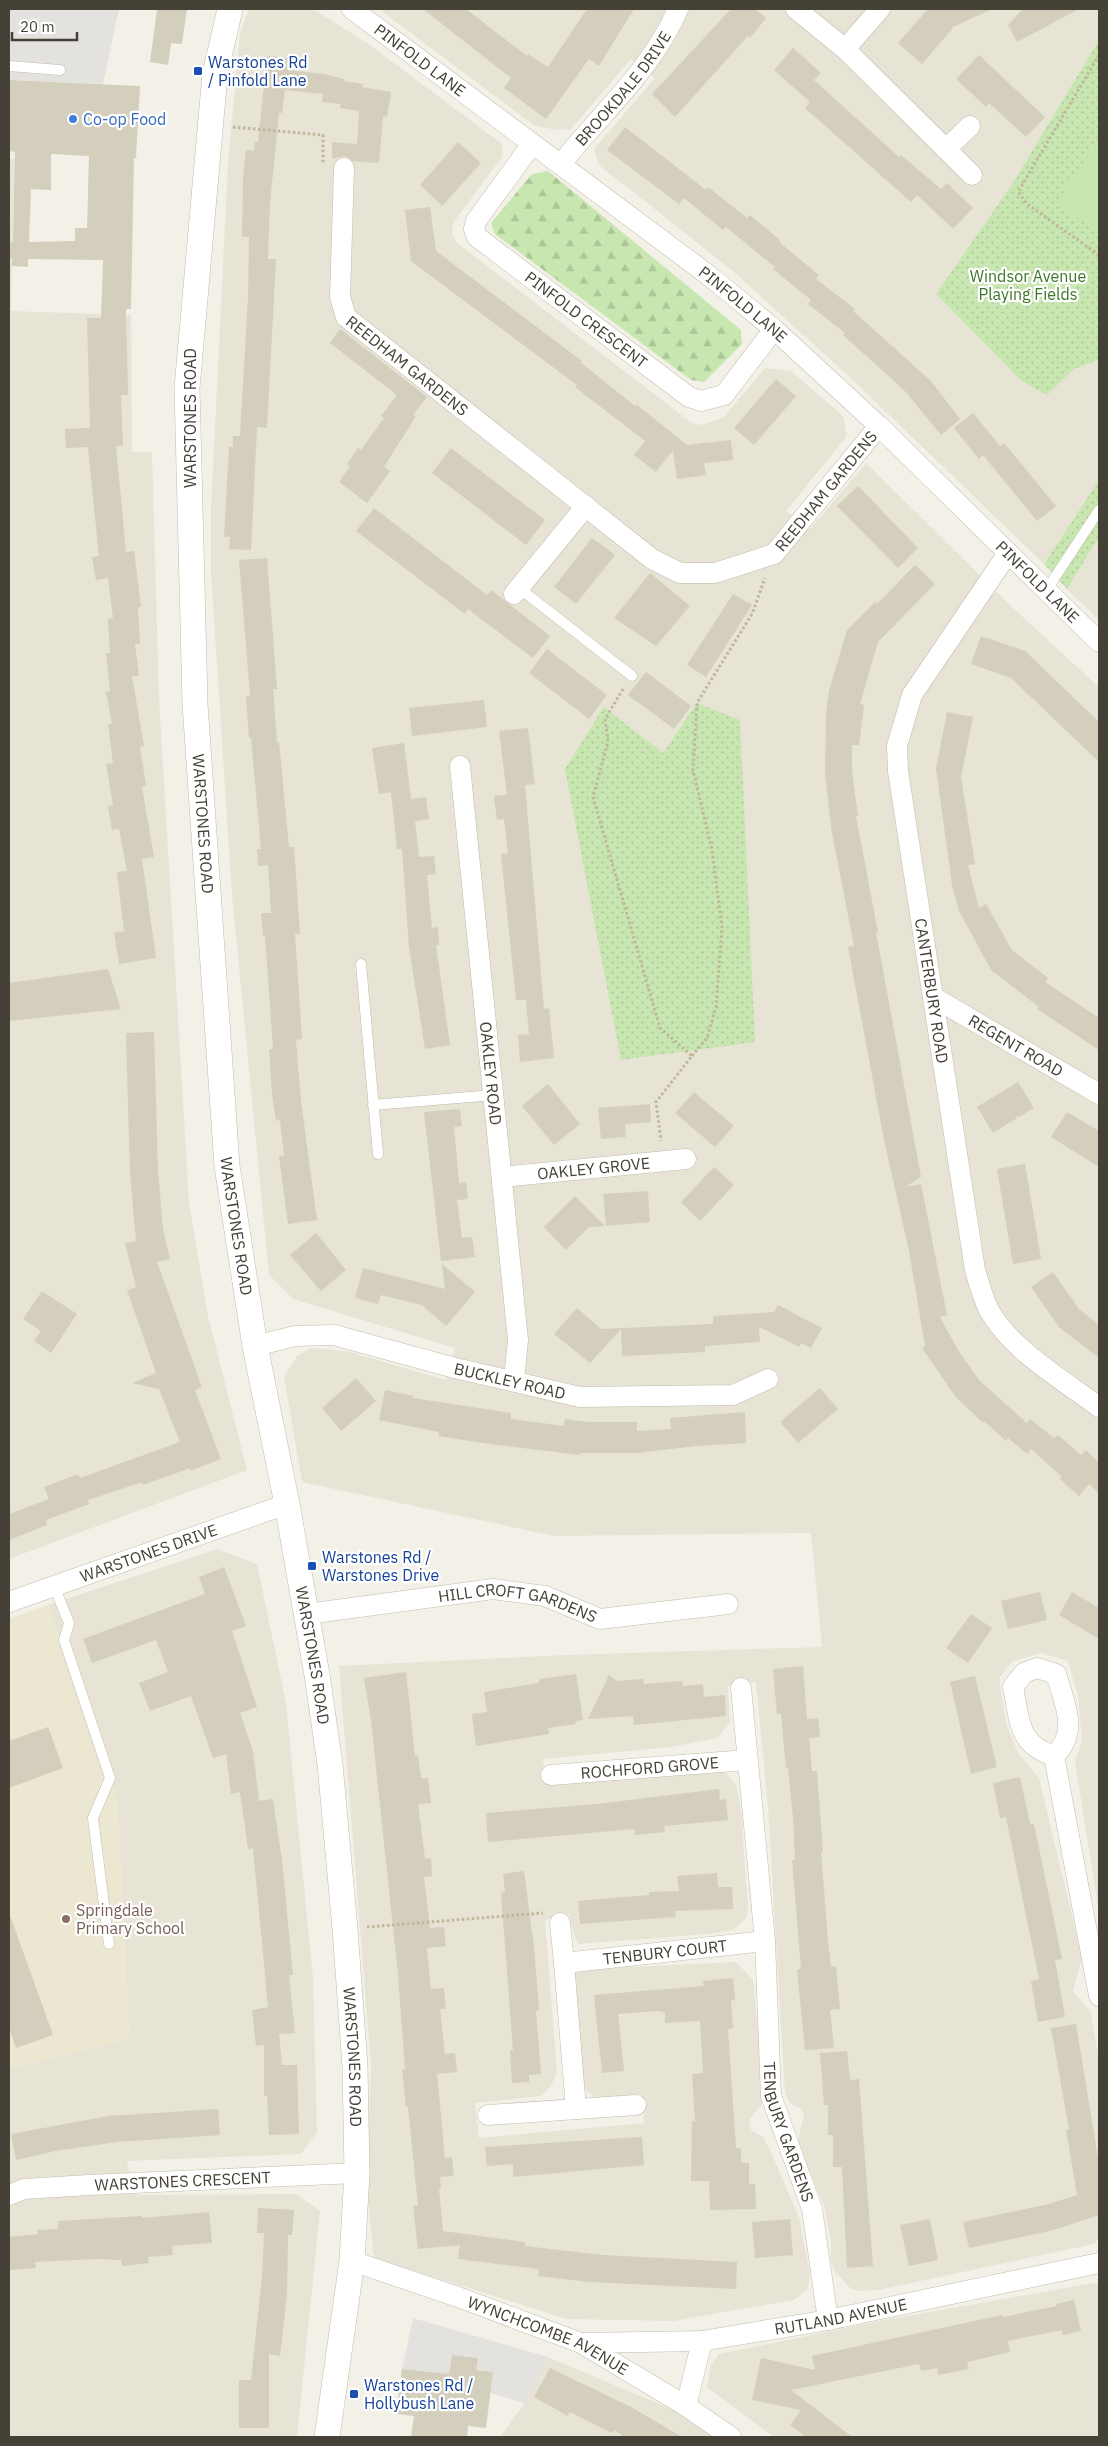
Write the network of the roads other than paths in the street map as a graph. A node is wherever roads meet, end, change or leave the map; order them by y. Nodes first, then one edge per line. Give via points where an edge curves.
1 (230, 9) edge
2 (352, 9) edge
3 (678, 9) edge
4 (796, 9) edge
5 (880, 9) edge
6 (845, 49) junction
7 (9, 66) edge
8 (60, 70) dead end
9 (970, 126) dead end
10 (532, 144) junction
11 (946, 149) junction
12 (561, 164) junction
13 (344, 173) road end
14 (972, 175) dead end
15 (774, 329) junction
16 (879, 426) junction
17 (586, 506) junction
18 (1099, 510) edge
19 (1008, 553) junction
20 (516, 591) joint
21 (1046, 591) junction
22 (1099, 642) edge
23 (632, 676) road end
24 (460, 766) dead end
25 (361, 964) dead end
26 (933, 996) junction
27 (1099, 1094) edge
28 (494, 1095) junction
29 (373, 1105) junction
30 (378, 1154) dead end
31 (686, 1159) dead end
32 (502, 1177) junction
33 (255, 1346) junction
34 (768, 1379) dead end
35 (514, 1380) junction
36 (1099, 1407) edge
37 (287, 1504) junction
38 (54, 1586) junction
39 (9, 1602) edge
40 (728, 1604) dead end
41 (307, 1614) junction
42 (740, 1688) dead end
43 (1054, 1756) dead end
44 (747, 1760) junction
45 (551, 1775) dead end
46 (560, 1924) road end
47 (765, 1941) junction
48 (109, 1944) dead end
49 (564, 1963) junction
50 (1099, 1996) edge
51 (636, 2105) dead end
52 (576, 2109) junction
53 (488, 2115) dead end
54 (358, 2173) junction
55 (9, 2195) edge
56 (352, 2261) junction
57 (1099, 2263) edge
58 (828, 2320) junction
59 (702, 2341) junction
60 (581, 2343) junction
61 (686, 2406) junction
62 (327, 2437) edge
63 (730, 2437) edge

1 - 33 street, WARSTONES ROAD via 215,74 187,388 195,704 227,1166
2 - 10 street, PINFOLD LANE
3 - 12 street, BROOKDALE DRIVE via 658,47 640,72
4 - 6 street
5 - 6 street
6 - 11 street
7 - 8 lane
9 - 11 street
10 - 12 street, PINFOLD LANE
10 - 15 street, PINFOLD CRESCENT via 476,221 477,237 701,402 724,395
11 - 14 street
12 - 15 street, PINFOLD LANE
13 - 17 street, REEDHAM GARDENS via 340,297 346,317
15 - 16 street, PINFOLD LANE
16 - 17 street, REEDHAM GARDENS via 774,554 715,573 680,573 652,559
16 - 19 street, PINFOLD LANE
17 - 20 street
18 - 21 lane
19 - 21 street, PINFOLD LANE
19 - 26 street, CANTERBURY ROAD via 912,695 897,746 898,771
20 - 23 lane
21 - 22 street, PINFOLD LANE
24 - 28 street, OAKLEY ROAD
25 - 29 lane
26 - 27 street, REGENT ROAD
26 - 36 street, CANTERBURY ROAD via 981,1292 1005,1333
28 - 29 lane
28 - 32 street, OAKLEY ROAD
29 - 30 lane
31 - 32 street, OAKLEY GROVE
32 - 35 street, OAKLEY ROAD via 518,1340
33 - 35 street, BUCKLEY ROAD via 295,1336 334,1335 455,1368
33 - 37 street, WARSTONES ROAD
34 - 35 street, BUCKLEY ROAD via 733,1395 580,1397
37 - 38 street, WARSTONES DRIVE
37 - 41 street, WARSTONES ROAD
38 - 39 street, WARSTONES DRIVE
38 - 48 lane via 69,1623 64,1640 110,1778 93,1818
40 - 41 street, HILL CROFT GARDENS via 600,1619 545,1596 493,1589
41 - 54 street, WARSTONES ROAD via 330,1764 355,2066
42 - 44 street
43 - 50 street
44 - 45 street, ROCHFORD GROVE
44 - 47 street
46 - 49 street
47 - 49 street, TENBURY COURT
47 - 58 street, TENBURY GARDENS via 771,2096 812,2209
49 - 52 street
51 - 52 street
52 - 53 street
54 - 55 street, WARSTONES CRESCENT via 24,2189
54 - 56 street, WARSTONES ROAD
56 - 60 street, WYNCHCOMBE AVENUE
56 - 62 street, WARSTONES ROAD
57 - 58 street, RUTLAND AVENUE
58 - 59 street, RUTLAND AVENUE
59 - 60 street, RUTLAND AVENUE
59 - 61 street
60 - 61 street, WYNCHCOMBE AVENUE
61 - 63 street, WYNCHCOMBE AVENUE

